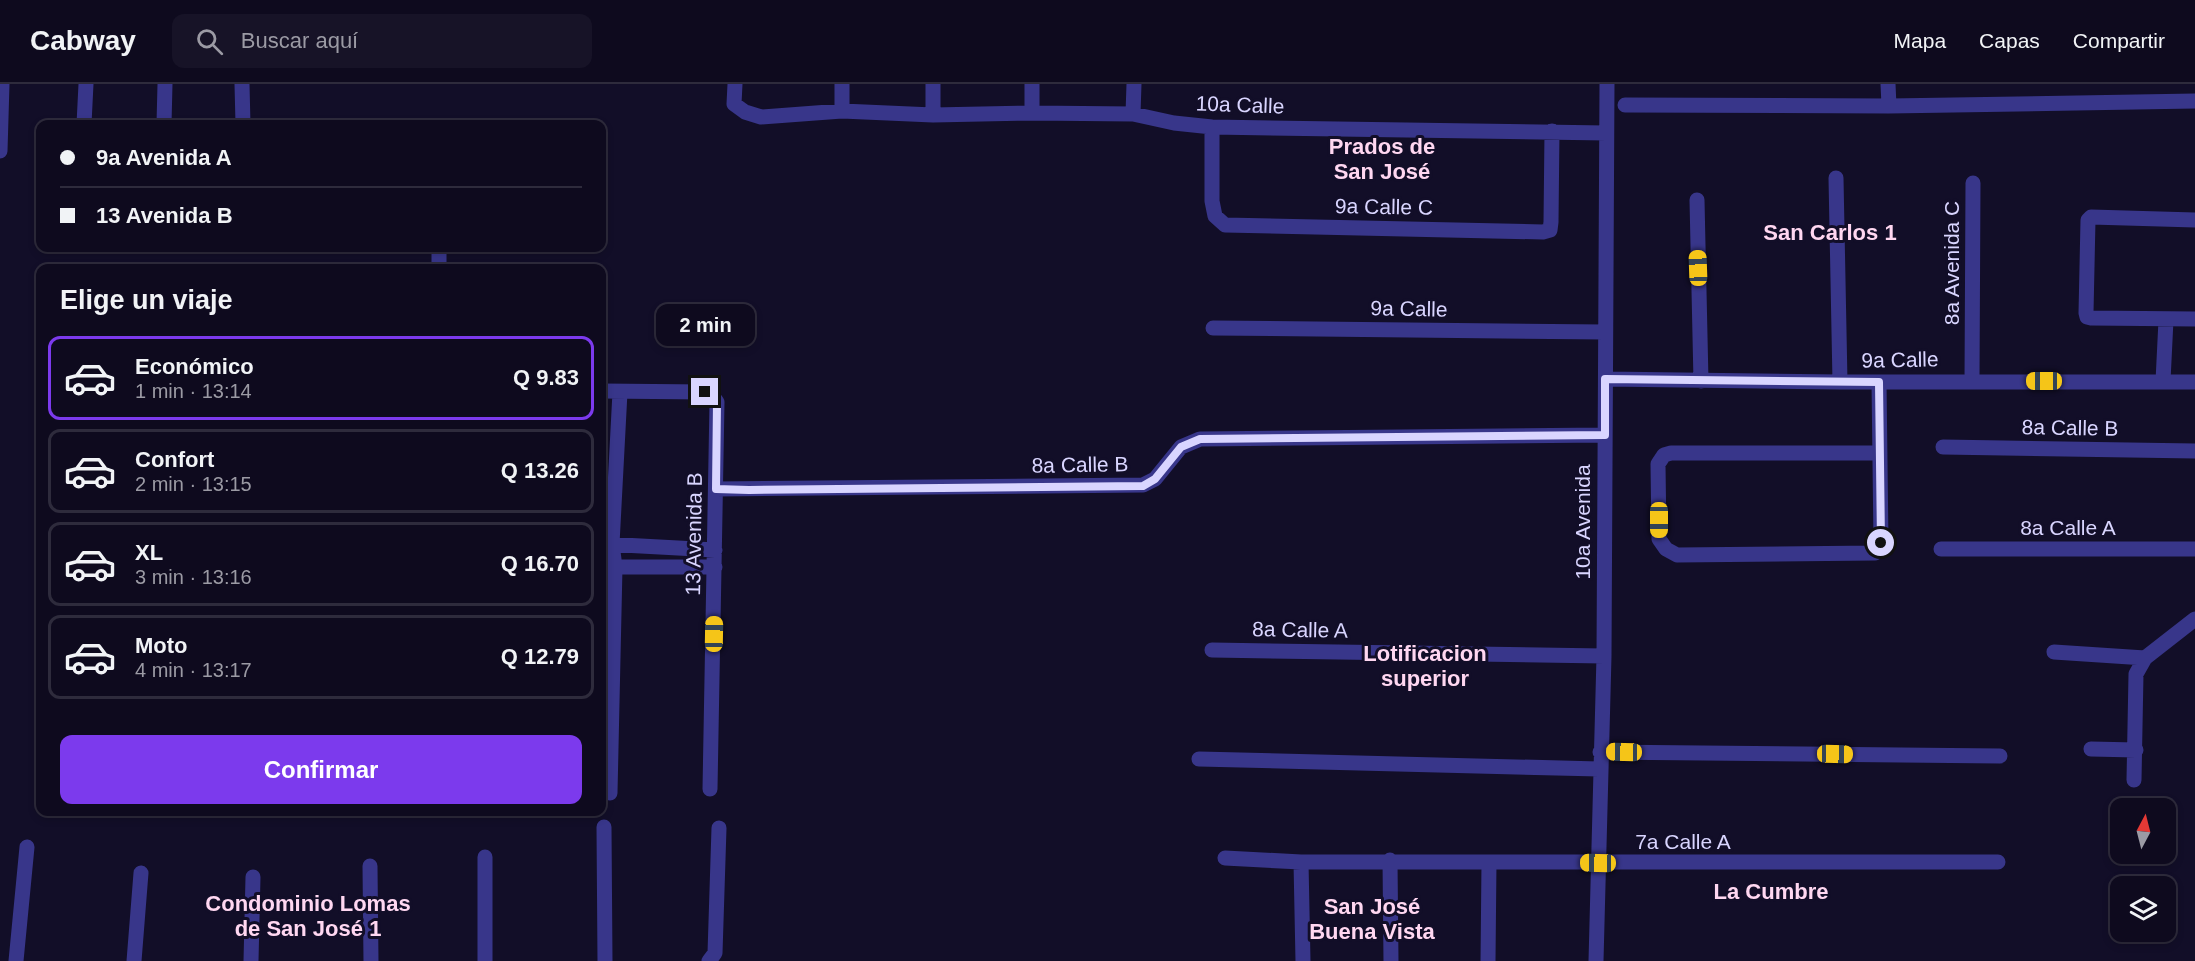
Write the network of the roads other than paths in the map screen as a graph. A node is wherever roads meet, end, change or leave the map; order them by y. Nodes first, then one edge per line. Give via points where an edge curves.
1 (2, 84) edge
2 (86, 84) edge
3 (165, 84) edge
4 (242, 84) edge
5 (735, 84) edge
6 (842, 84) edge
7 (933, 84) edge
8 (1032, 84) edge
9 (1134, 84) edge
10 (1607, 84) edge
11 (1888, 84) edge
12 (2195, 101) edge
13 (1625, 105) dead end
14 (1889, 106) junction
15 (842, 111) junction
16 (1032, 113) junction
17 (1133, 114) junction
18 (933, 115) junction
19 (84, 120) edge
20 (164, 120) edge
21 (243, 120) edge
22 (1212, 127) junction
23 (1552, 131) junction
24 (1606, 133) junction
25 (0, 151) edge
26 (1836, 178) dead end
27 (1973, 183) dead end
28 (1696, 200) dead end
29 (2195, 220) edge
30 (2195, 319) edge
31 (2166, 320) junction
32 (1213, 328) dead end
33 (1605, 332) junction
34 (1605, 379) junction
35 (1972, 380) junction
36 (1701, 381) junction
37 (2163, 381) junction
38 (1840, 382) junction
39 (1879, 382) junction
40 (2195, 382) edge
41 (606, 391) edge
42 (620, 392) junction
43 (1605, 435) junction
44 (1943, 447) dead end
45 (2195, 451) edge
46 (1880, 453) junction
47 (716, 489) junction
48 (607, 544) edge
49 (1941, 549) dead end
50 (2195, 549) edge
51 (715, 550) junction
52 (608, 567) edge
53 (715, 567) junction
54 (2195, 619) edge
55 (1212, 650) dead end
56 (2054, 652) dead end
57 (1604, 656) junction
58 (2145, 658) junction
59 (2091, 749) dead end
60 (2136, 750) junction
61 (1600, 752) junction
62 (2000, 756) dead end
63 (1199, 759) dead end
64 (1599, 769) junction
65 (2134, 780) dead end
66 (710, 789) dead end
67 (610, 793) dead end
68 (604, 827) dead end
69 (719, 828) dead end
70 (27, 848) dead end
71 (486, 857) dead end
72 (1225, 858) dead end
73 (1390, 860) junction
74 (1301, 862) junction
75 (1489, 862) junction
76 (1998, 862) dead end
77 (1598, 863) junction
78 (370, 866) dead end
79 (141, 873) dead end
80 (253, 877) dead end
81 (712, 957) edge
82 (16, 961) edge
83 (134, 961) edge
84 (251, 961) edge
85 (371, 961) edge
86 (485, 961) edge
87 (605, 961) edge
88 (1303, 961) edge
89 (1391, 961) edge
90 (1488, 961) edge
91 (1596, 961) edge

1 - 25 street
2 - 19 street
3 - 20 street
4 - 21 street
5 - 15 street, 10a Calle via 734,104 761,117
6 - 15 street
7 - 18 street
8 - 16 street
9 - 17 street
10 - 24 street, 10a Avenida
11 - 14 street
12 - 14 street
13 - 14 street
15 - 18 street, 10a Calle
16 - 17 street, 10a Calle
16 - 18 street, 10a Calle
17 - 22 street, 10a Calle
22 - 23 street, 10a Calle
22 - 23 street, 9a Calle C via 1212,201 1215,216 1225,225 1543,232 1550,230 1551,222
23 - 24 street, 10a Calle
24 - 33 street, 10a Avenida
26 - 38 street
27 - 35 street, 8a Avenida C
28 - 36 street
29 - 31 street via 2094,215 2088,220 2087,317
30 - 31 street
31 - 37 street
32 - 33 street, 9a Calle
33 - 34 street, 10a Avenida
34 - 36 street, 9a Calle
34 - 43 street, 10a Avenida
35 - 37 street, 9a Calle
35 - 39 street, 9a Calle
36 - 38 street, 9a Calle
37 - 40 street, 9a Calle
38 - 39 street, 9a Calle
39 - 46 street
41 - 42 street
42 - 47 street, 13 Avenida B via 712,395 717,402
42 - 48 street
43 - 47 street, 8a Calle B via 1200,439 1181,447 1155,479 1143,486
43 - 57 street, 10a Avenida
44 - 45 street, 8a Calle B
46 - 46 street via 1881,543 1875,553 1677,555 1659,539 1658,464 1664,455
47 - 51 street, 13 Avenida B
48 - 51 street
48 - 52 street
49 - 50 street, 8a Calle A
51 - 53 street, 13 Avenida B
52 - 53 street
52 - 67 street
53 - 66 street, 13 Avenida B
54 - 58 street
55 - 57 street, 8a Calle A
56 - 58 street
57 - 61 street, 10a Avenida
58 - 60 street via 2136,674
59 - 60 street
60 - 65 street
61 - 62 street
61 - 64 street, 10a Avenida
63 - 64 street
64 - 77 street, 10a Avenida
68 - 87 street
69 - 81 street
70 - 82 street
71 - 86 street
72 - 74 street, 7a Calle A
73 - 74 street, 7a Calle A
73 - 75 street, 7a Calle A
73 - 89 street
74 - 88 street
75 - 77 street, 7a Calle A
75 - 90 street
76 - 77 street, 7a Calle A
77 - 91 street, 10a Avenida
78 - 85 street
79 - 83 street
80 - 84 street

